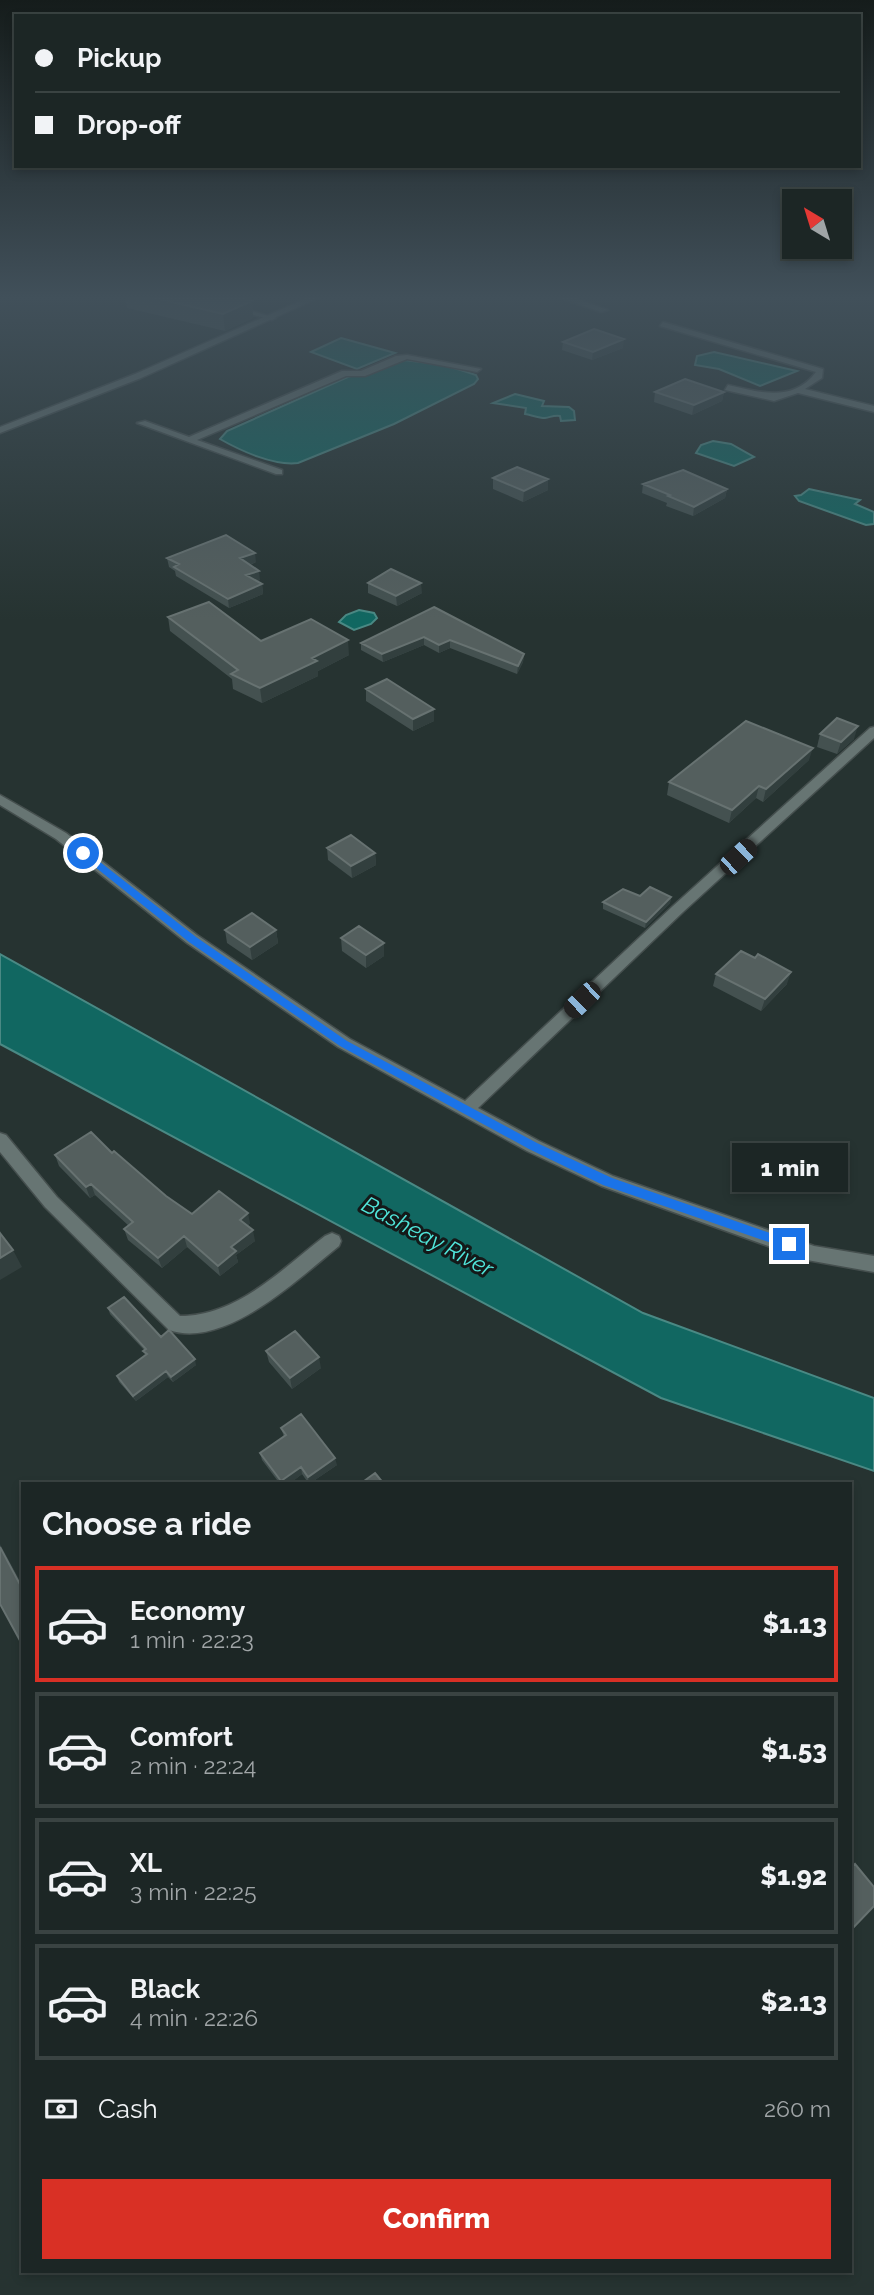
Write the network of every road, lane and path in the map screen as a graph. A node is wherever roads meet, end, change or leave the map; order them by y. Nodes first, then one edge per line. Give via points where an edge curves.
1 (64, 405) edge
2 (270, 405) edge
3 (142, 423) dead end
4 (0, 430) edge
5 (189, 440) junction
6 (279, 472) dead end
7 (874, 731) edge
8 (0, 799) edge
9 (466, 1110) junction
10 (0, 1140) edge
11 (332, 1241) dead end
12 (874, 1264) edge

1 - 4 street
2 - 5 street
3 - 5 street
5 - 6 street
7 - 9 street
8 - 9 street via 61,836 192,939 344,1043
9 - 12 street via 607,1181 814,1254
10 - 11 street via 51,1202 176,1324 191,1326 232,1316

